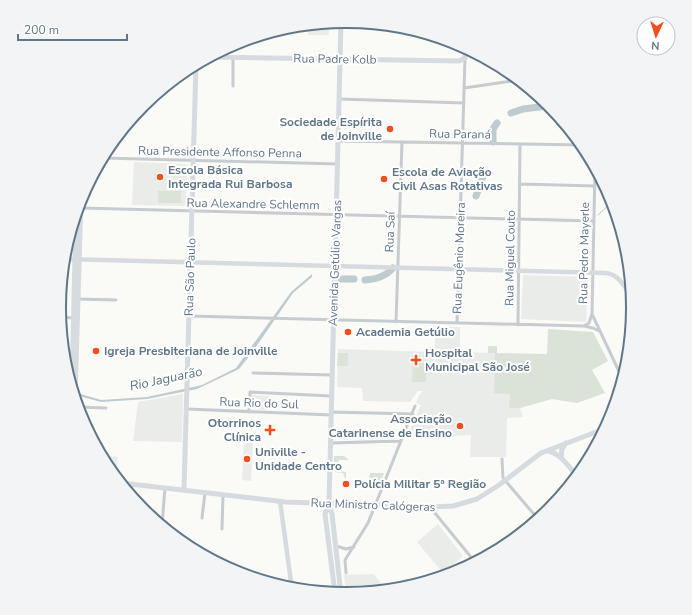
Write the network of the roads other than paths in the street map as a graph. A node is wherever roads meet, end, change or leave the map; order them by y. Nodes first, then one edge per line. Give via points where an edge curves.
1 (341, 28) edge
2 (465, 55) edge
3 (222, 57) edge
4 (233, 57) junction
5 (465, 58) junction
6 (340, 59) junction
7 (459, 61) junction
8 (465, 66) junction
9 (196, 72) edge
10 (510, 81) edge
11 (233, 86) dead end
12 (464, 88) junction
13 (339, 99) junction
14 (464, 103) junction
15 (338, 141) junction
16 (402, 142) junction
17 (462, 143) junction
18 (520, 144) junction
19 (573, 145) edge
20 (110, 158) edge
21 (194, 160) junction
22 (338, 164) junction
23 (595, 180) edge
24 (520, 184) junction
25 (595, 186) junction
26 (85, 208) edge
27 (192, 211) junction
28 (336, 215) junction
29 (400, 216) junction
30 (460, 218) junction
31 (519, 219) junction
32 (594, 221) junction
33 (79, 225) edge
34 (76, 234) edge
35 (71, 260) edge
36 (77, 260) junction
37 (191, 262) junction
38 (335, 266) junction
39 (398, 268) junction
40 (459, 269) junction
41 (519, 270) junction
42 (593, 272) junction
43 (625, 287) edge
44 (78, 298) junction
45 (116, 300) dead end
46 (592, 314) junction
47 (189, 316) junction
48 (67, 318) edge
49 (73, 318) junction
50 (334, 320) junction
51 (396, 322) junction
52 (457, 323) junction
53 (518, 325) junction
54 (584, 326) junction
55 (599, 331) junction
56 (72, 353) joint
57 (72, 362) edge
58 (618, 370) edge
59 (253, 373) dead end
60 (332, 375) junction
61 (75, 377) edge
62 (332, 396) junction
63 (415, 406) dead end
64 (86, 408) edge
65 (106, 408) dead end
66 (186, 409) junction
67 (249, 412) junction
68 (331, 414) junction
69 (413, 414) junction
70 (597, 432) edge
71 (401, 441) junction
72 (330, 443) junction
73 (566, 443) junction
74 (546, 451) junction
75 (562, 458) junction
76 (502, 459) dead end
77 (573, 471) edge
78 (506, 480) junction
79 (129, 484) edge
80 (132, 484) junction
81 (132, 487) edge
82 (165, 488) junction
83 (184, 490) junction
84 (205, 493) junction
85 (223, 495) junction
86 (280, 501) junction
87 (329, 504) junction
88 (375, 505) junction
89 (430, 507) junction
90 (534, 514) edge
91 (163, 518) edge
92 (202, 518) dead end
93 (222, 529) dead end
94 (335, 546) junction
95 (354, 547) junction
96 (471, 557) edge
97 (346, 573) dead end
98 (291, 582) edge
99 (334, 586) edge
100 (340, 587) edge

1 - 6 main road, Avenida Getúlio Vargas
2 - 5 main road, Rua Eugênio Moreira
3 - 4 main road, Rua Padre Kolb
4 - 6 main road, Rua Padre Kolb
4 - 11 street
5 - 7 main road, Rua Padre Kolb
5 - 8 street, Rua Eugênio Moreira
6 - 7 main road, Rua Padre Kolb
6 - 13 main road, Avenida Getúlio Vargas
7 - 8 street
8 - 12 street, Rua Eugênio Moreira
9 - 21 main road, Rua São Paulo
10 - 12 street
12 - 14 street, Rua Eugênio Moreira
13 - 14 street
13 - 15 main road, Avenida Getúlio Vargas
14 - 17 street, Rua Eugênio Moreira
15 - 16 street, Rua Paraná
15 - 22 main road, Avenida Getúlio Vargas
16 - 17 street, Rua Paraná
16 - 29 street, Rua Saí
17 - 18 street, Rua Paraná
17 - 30 street, Rua Eugênio Moreira
18 - 19 street, Rua Paraná
18 - 24 street, Rua Miguel Couto
20 - 21 street, Rua Presidente Affonso Penna
21 - 22 street, Rua Presidente Affonso Penna
21 - 27 main road, Rua São Paulo
22 - 28 main road, Avenida Getúlio Vargas
23 - 25 street, Rua Pedro Mayerle
24 - 25 street
24 - 31 street, Rua Miguel Couto
25 - 32 street, Rua Pedro Mayerle
26 - 27 street, Rua Alexandre Schlemm
27 - 28 street, Rua Alexandre Schlemm
27 - 37 main road, Rua São Paulo
28 - 29 street, Rua Alexandre Schlemm
28 - 38 main road, Avenida Getúlio Vargas
29 - 30 street, Rua Alexandre Schlemm
29 - 39 street, Rua Saí
30 - 31 street, Rua Alexandre Schlemm
30 - 40 street, Rua Eugênio Moreira
31 - 32 street, Rua Alexandre Schlemm
31 - 41 street, Rua Miguel Couto
32 - 42 street, Rua Pedro Mayerle
33 - 36 main road
34 - 36 main road
35 - 36 main road
36 - 37 main road
36 - 44 main road
36 - 49 main road
37 - 38 main road
37 - 47 main road, Rua São Paulo
38 - 39 main road
38 - 50 main road, Avenida Getúlio Vargas
39 - 40 main road
39 - 51 street, Rua Saí
40 - 41 main road
40 - 52 street, Rua Eugênio Moreira
41 - 42 main road
41 - 53 street, Rua Miguel Couto
42 - 43 main road via 614,274
42 - 46 street, Rua Pedro Mayerle
44 - 45 street
44 - 61 main road
46 - 54 street
46 - 55 street
47 - 50 street
47 - 66 main road, Rua São Paulo
48 - 49 street
49 - 56 main road
50 - 51 street
50 - 60 main road, Avenida Getúlio Vargas
51 - 52 street
52 - 53 street
53 - 54 street
54 - 55 street
55 - 58 street
56 - 57 main road
59 - 60 street
60 - 62 main road, Avenida Getúlio Vargas
62 - 67 street via 250,392
62 - 68 main road, Avenida Getúlio Vargas
63 - 69 street
64 - 65 street
66 - 67 street, Rua Rio do Sul
66 - 83 main road, Rua São Paulo
67 - 68 street, Rua Rio do Sul
68 - 69 street, Rua Rio do Sul
68 - 72 main road, Avenida Getúlio Vargas
69 - 71 street
70 - 73 main road, Rua Ministro Calógeras
71 - 72 street
71 - 88 street
72 - 87 main road, Avenida Getúlio Vargas
73 - 74 main road, Rua Ministro Calógeras
73 - 75 main road via 562,449
74 - 75 main road
74 - 78 main road, Rua Ministro Calógeras via 536,455
75 - 77 main road
76 - 78 street via 503,476
78 - 89 main road, Rua Ministro Calógeras via 469,502
78 - 90 street
79 - 80 main road, Rua Ministro Calógeras
80 - 81 street
80 - 82 main road, Rua Ministro Calógeras
82 - 83 main road, Rua Ministro Calógeras
82 - 91 street
83 - 84 main road, Rua Ministro Calógeras
84 - 85 main road, Rua Ministro Calógeras
84 - 92 street
85 - 86 main road, Rua Ministro Calógeras
85 - 93 street
86 - 87 main road, Rua Ministro Calógeras
86 - 98 main road
87 - 88 main road, Rua Ministro Calógeras
87 - 94 main road
87 - 99 main road via 325,514
88 - 89 main road, Rua Ministro Calógeras
88 - 95 street
89 - 96 street
94 - 95 street
94 - 100 main road
95 - 97 street via 345,562

